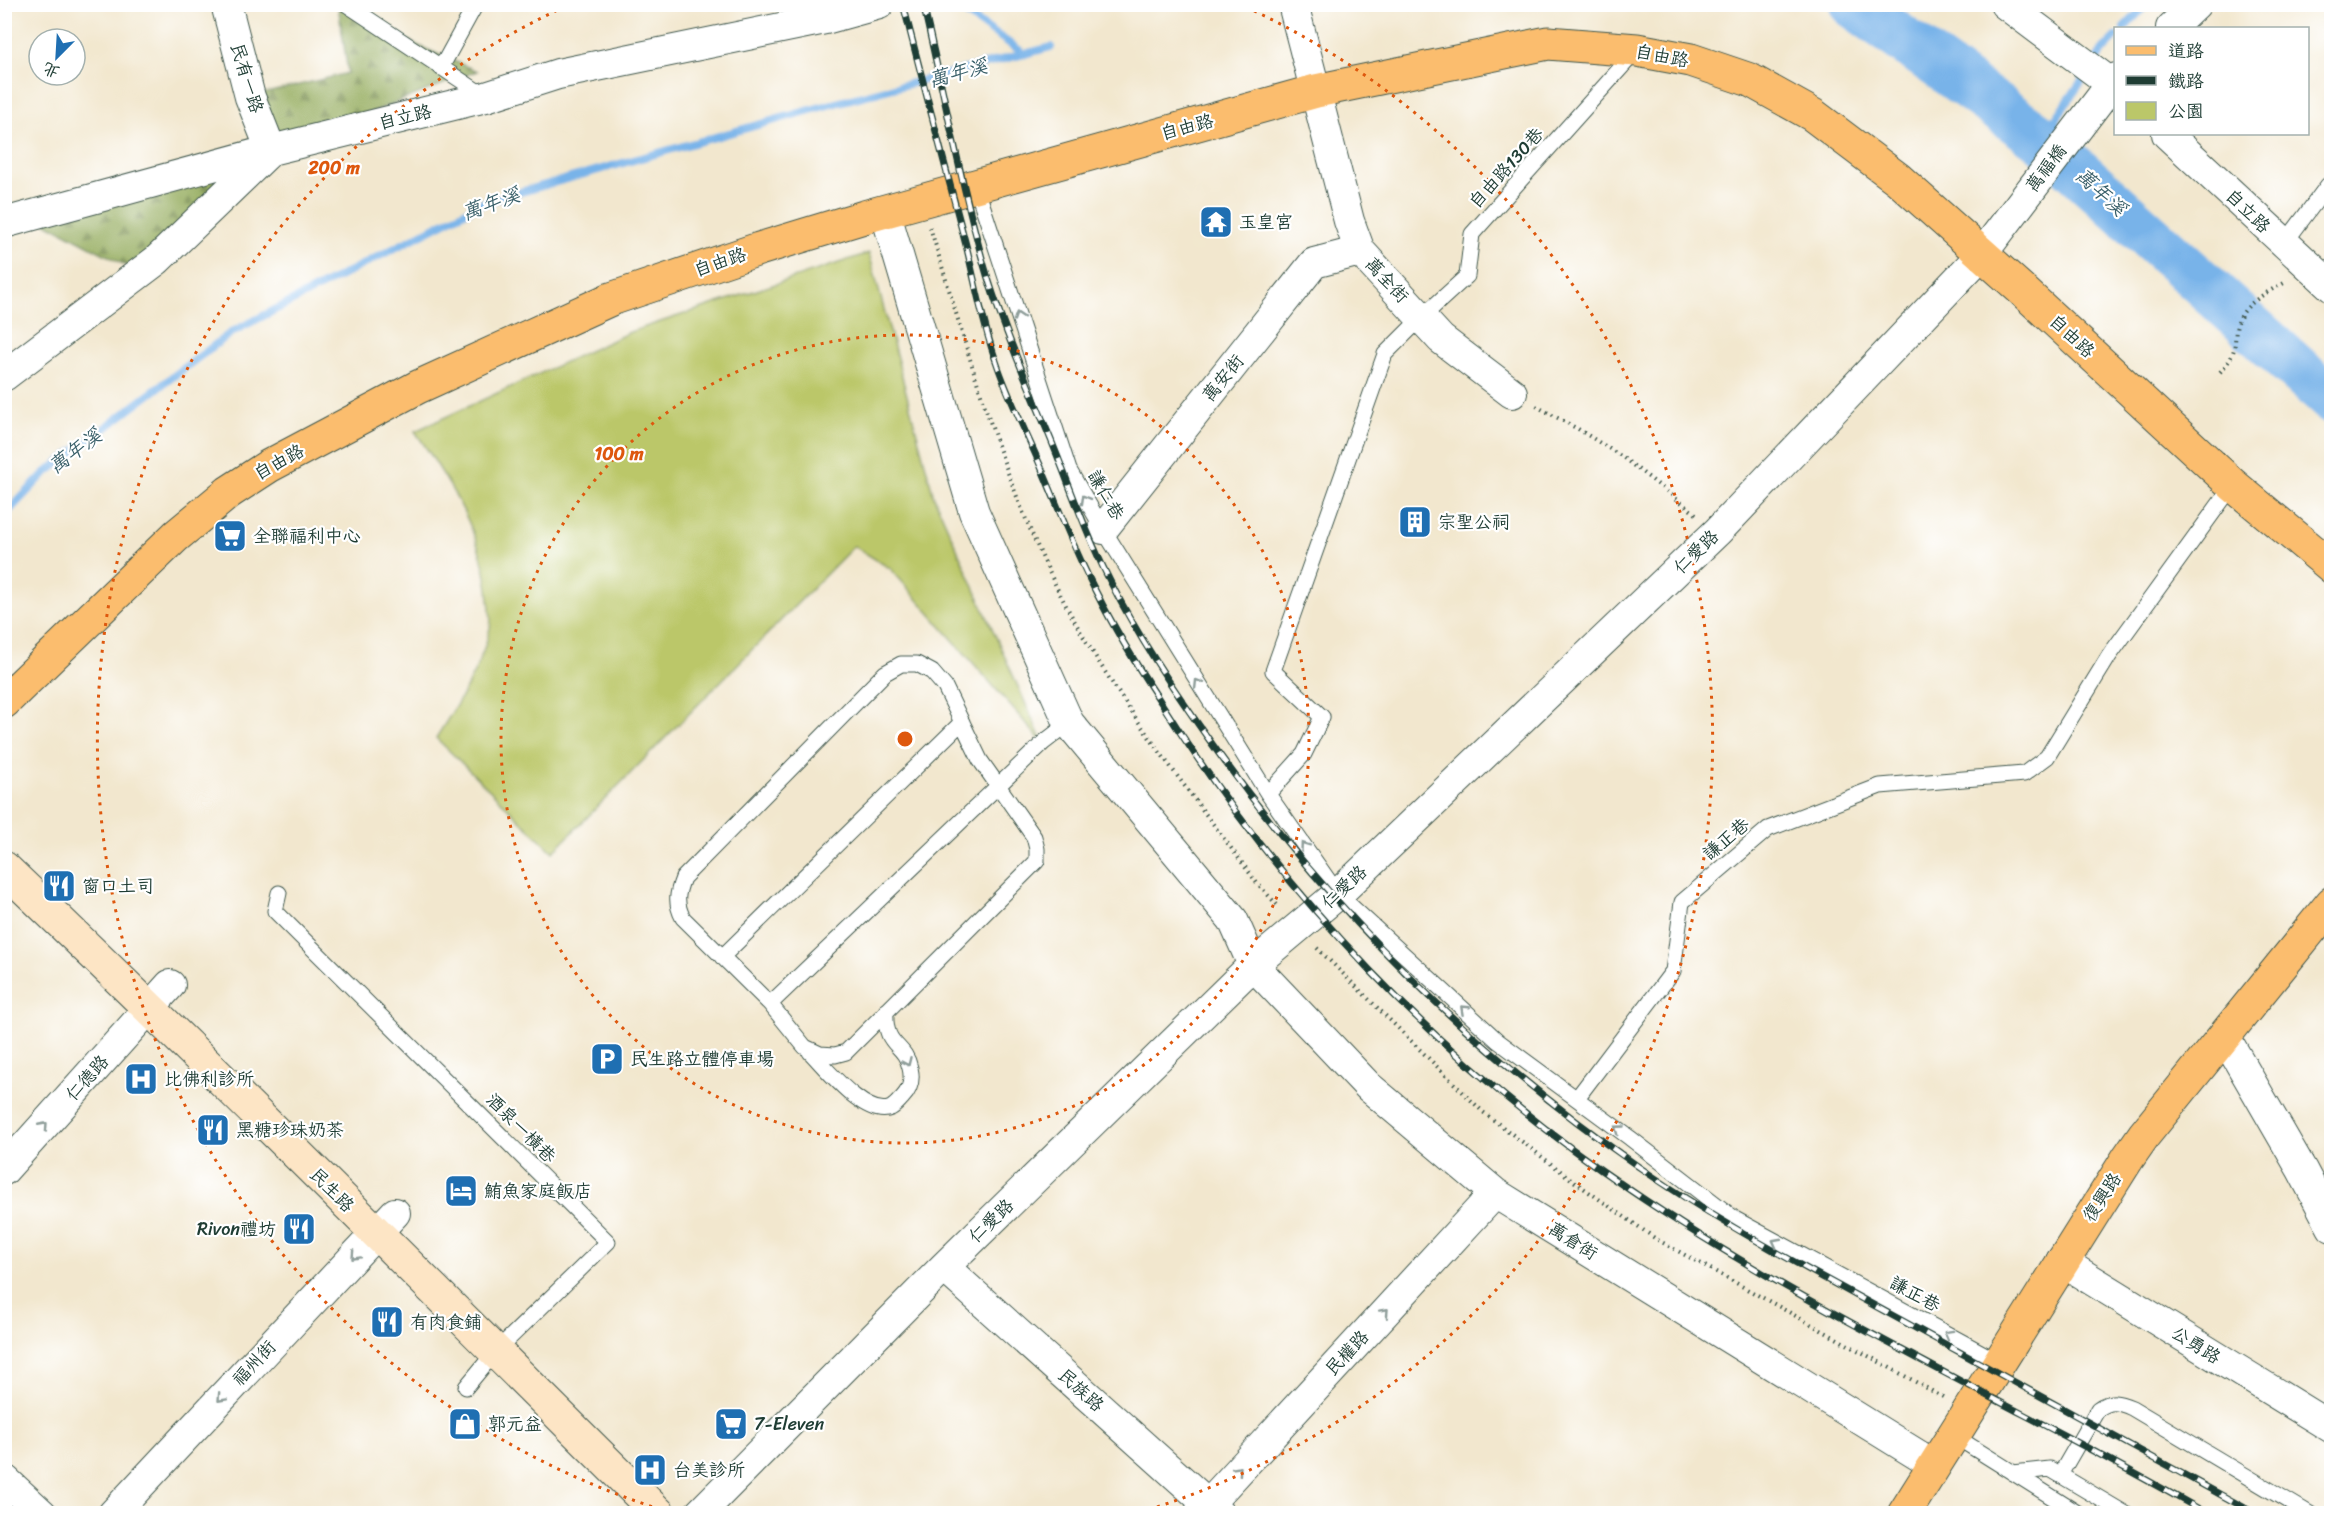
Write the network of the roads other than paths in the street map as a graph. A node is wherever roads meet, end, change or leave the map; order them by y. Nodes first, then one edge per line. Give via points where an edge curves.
1 (226, 4) edge
2 (346, 4) edge
3 (476, 4) edge
4 (879, 4) edge
5 (1293, 4) edge
6 (2005, 4) edge
7 (2196, 4) edge
8 (841, 9) edge
9 (2172, 27) edge
10 (1637, 50) junction
11 (441, 68) junction
12 (2114, 82) edge
13 (1316, 91) junction
14 (486, 97) junction
15 (2168, 135) edge
16 (271, 150) junction
17 (2331, 184) edge
18 (976, 186) junction
19 (885, 211) junction
20 (4, 223) edge
21 (2284, 244) junction
22 (1360, 251) junction
23 (1982, 254) junction
24 (2331, 287) edge
25 (1421, 318) junction
26 (4, 376) edge
27 (1512, 393) road end
28 (2234, 485) junction
29 (1103, 529) junction
30 (2331, 567) edge
31 (4, 702) edge
32 (962, 722) junction
33 (1069, 723) junction
34 (998, 786) junction
35 (1268, 794) junction
36 (4, 868) edge
37 (279, 893) dead end
38 (1338, 894) junction
39 (2331, 903) edge
40 (722, 957) junction
41 (1253, 965) junction
42 (160, 996) junction
43 (770, 1004) junction
44 (886, 1011) junction
45 (2224, 1037) junction
46 (805, 1047) junction
47 (1576, 1098) junction
48 (4, 1170) edge
49 (1495, 1193) junction
50 (385, 1223) junction
51 (2331, 1227) edge
52 (2061, 1261) junction
53 (944, 1267) junction
54 (495, 1352) junction
55 (1999, 1362) junction
56 (466, 1387) dead end
57 (2331, 1428) edge
58 (1953, 1435) junction
59 (1934, 1465) junction
60 (2013, 1473) junction
61 (2061, 1473) junction
62 (4, 1479) edge
63 (1208, 1510) edge
64 (42, 1514) edge
65 (113, 1514) edge
66 (659, 1514) edge
67 (699, 1514) edge
68 (1904, 1514) edge
69 (2079, 1514) edge
70 (2126, 1514) edge
71 (2310, 1514) edge

1 - 16 street, 民有一路 via 250,97
2 - 11 lane
3 - 11 lane
4 - 8 street, 自立路
5 - 13 street, 萬全街
6 - 12 street
7 - 9 street
8 - 14 street, 自立路 via 558,74
10 - 13 main road, 自由路 via 1548,43
10 - 23 main road, 自由路 via 1690,60 1750,80 1813,115 1898,179
10 - 25 lane, 自由路130巷 via 1472,234 1467,276
11 - 14 lane
12 - 23 street, 萬福橋
13 - 18 main road, 自由路
13 - 22 street, 萬全街
14 - 16 street, 自立路
15 - 21 street, 自立路
16 - 20 street, 自立路
16 - 26 street via 157,260
17 - 21 lane
18 - 19 main road, 自由路
29 -> 18 lane, 謙仁巷 via 1069,470
19 - 31 main road, 自由路 via 612,299 418,387 269,466 229,492 176,536
19 - 33 street, 萬倉街 via 974,512
21 - 24 street, 自立路
22 - 25 street, 萬全街
22 - 29 street, 萬安街 via 1314,263
23 - 28 main road, 自由路
23 - 38 street, 仁愛路 via 1718,531
25 - 27 street, 萬全街 via 1441,339
25 - 35 lane via 1385,354 1273,671 1322,717 1304,754
28 - 30 main road, 自由路
28 - 47 lane, 謙正巷 via 2109,656 2046,756 2024,774 1880,786 1768,829 1682,902 1673,971
35 -> 29 lane, 謙仁巷
32 - 34 lane
32 - 40 lane
32 - 40 lane via 945,687 932,672 917,664 901,664 885,673 683,878 677,906 683,918
33 - 34 lane
33 - 41 street, 萬倉街 via 1233,920
34 - 43 lane
34 - 44 lane via 1034,837 1036,861
38 -> 35 lane, 謙仁巷
36 - 42 street, 民生路
37 - 54 lane, 酒泉一橫巷 via 275,911 609,1242
38 - 41 street, 仁愛路
47 -> 38 lane, 謙正巷 via 1498,1041
39 - 45 main road, 復興路
40 - 43 lane
41 - 49 street, 萬倉街 via 1369,1087
41 - 53 street, 仁愛路
48 -> 42 street, 仁德路
42 - 50 street, 民生路
43 - 46 lane
44 - 46 lane via 846,1052 820,1054
44 -> 46 lane via 885,1028 910,1065 912,1078 907,1092 892,1107 880,1109 863,1103
45 - 51 street
45 - 52 main road, 復興路 via 2144,1135
55 -> 47 lane, 謙正巷 via 1735,1220
49 - 59 street, 萬倉街
63 -> 49 street, 民權路
50 - 54 street, 民生路
50 -> 65 street, 福州街
52 - 55 main road, 復興路
52 - 57 street, 公勇路
53 - 63 street, 民族路
53 - 67 street, 仁愛路
54 - 56 lane, 酒泉一橫巷
54 - 66 street, 民生路
55 - 58 main road, 復興路
58 - 59 main road, 復興路
58 - 60 lane
59 - 68 main road, 復興路
60 - 61 lane via 2050,1469
60 - 69 lane
61 - 70 lane
61 - 71 lane via 2098,1409 2115,1401
62 - 64 street

